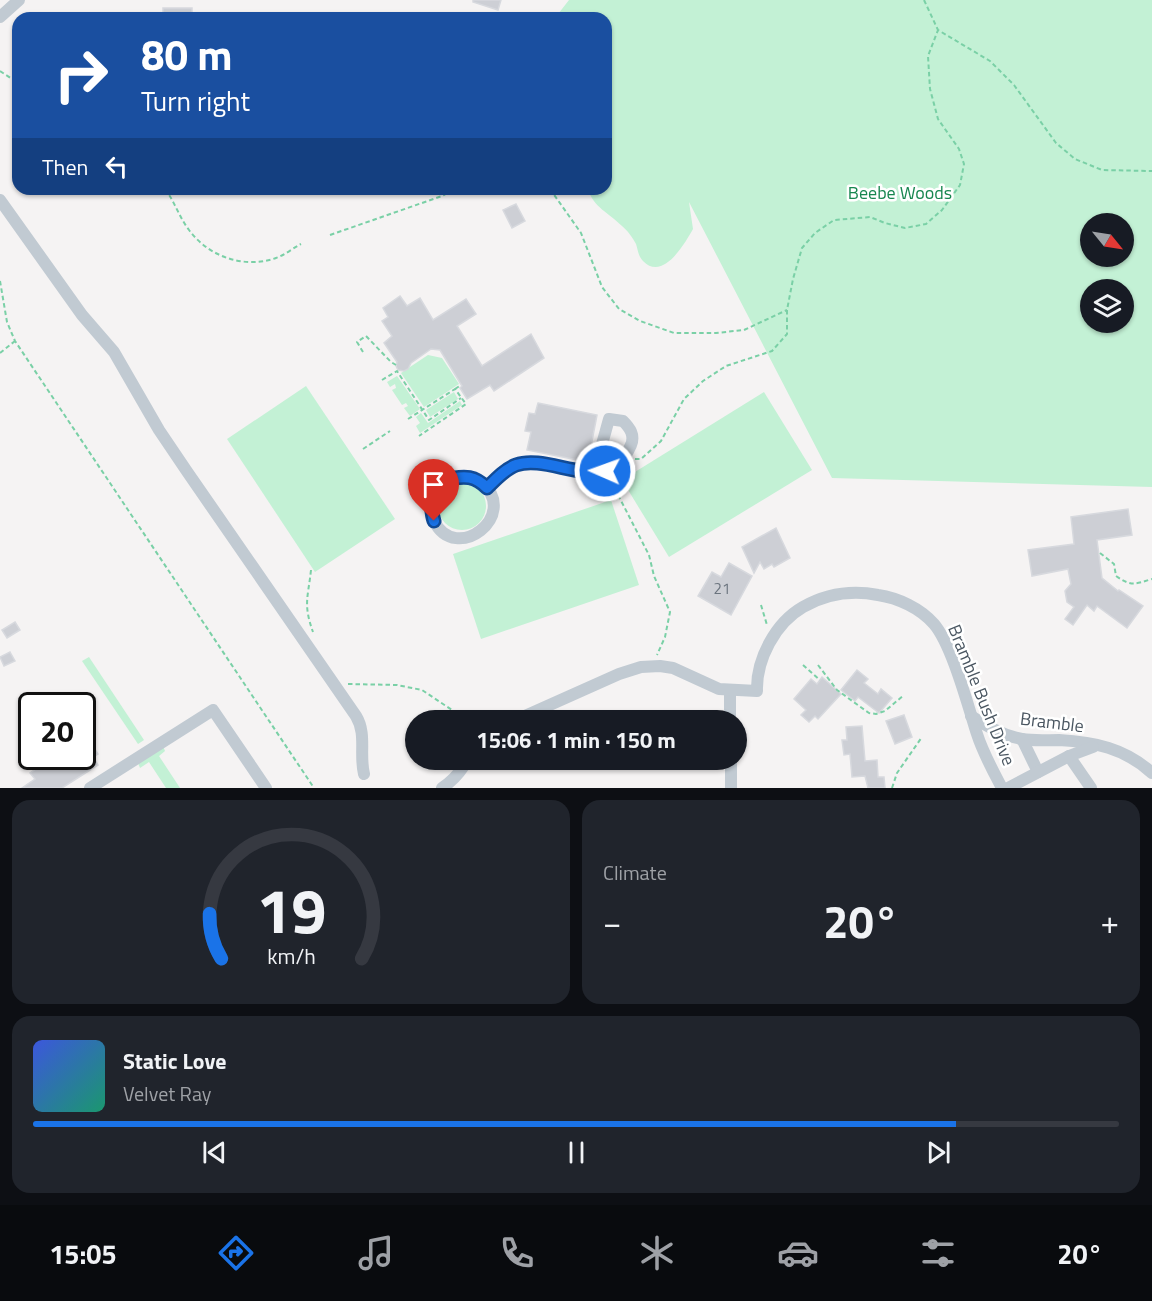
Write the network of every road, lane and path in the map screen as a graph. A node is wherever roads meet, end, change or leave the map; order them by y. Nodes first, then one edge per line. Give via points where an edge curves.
1 (19, 0) edge
2 (924, 0) edge
3 (0, 17) edge
4 (938, 30) junction
5 (1152, 171) edge
6 (170, 195) edge
7 (444, 195) edge
8 (554, 195) edge
9 (0, 200) edge
10 (330, 235) dead end
11 (301, 244) dead end
12 (0, 281) edge
13 (787, 310) junction
14 (15, 341) junction
15 (363, 352) dead end
16 (0, 353) edge
17 (396, 365) dead end
18 (382, 380) dead end
19 (461, 385) dead end
20 (455, 389) junction
21 (461, 398) junction
22 (422, 410) junction
23 (408, 420) dead end
24 (390, 431) dead end
25 (419, 436) dead end
26 (363, 449) dead end
27 (623, 458) junction
28 (609, 470) junction
29 (594, 473) junction
30 (487, 488) junction
31 (1100, 553) dead end
32 (311, 570) dead end
33 (1152, 579) edge
34 (761, 605) dead end
35 (770, 630) dead end
36 (315, 637) dead end
37 (803, 665) dead end
38 (818, 665) dead end
39 (654, 666) junction
40 (331, 680) junction
41 (820, 680) dead end
42 (730, 691) junction
43 (904, 694) dead end
44 (452, 710) edge
45 (538, 710) edge
46 (730, 710) edge
47 (971, 716) junction
48 (922, 737) dead end
49 (1022, 739) junction
50 (1097, 746) junction
51 (1069, 756) junction
52 (461, 770) edge
53 (731, 770) edge
54 (1038, 772) junction
55 (1152, 773) edge
56 (364, 774) dead end
57 (90, 788) edge
58 (266, 788) edge
59 (314, 788) edge
60 (442, 788) edge
61 (730, 788) edge
62 (892, 788) edge
63 (1002, 788) edge
64 (1008, 788) edge
65 (1091, 788) edge

1 - 3 street
2 - 4 path
4 - 5 path via 990,61 1014,85 1056,143 1075,159 1102,170
4 - 13 path via 928,56 930,89 938,119 959,149 964,164 960,185 926,224 905,228 870,217 834,220 815,233 802,248
6 - 11 path via 200,244 226,259 256,262 278,257
7 - 10 path
8 - 13 path via 581,233 602,287 619,309 640,321 674,333 716,333 744,330
9 - 40 street via 82,315 114,352 159,430
12 - 14 path via 7,322
13 - 27 path via 787,334 772,351 726,366 703,381 684,399 661,441 640,459
14 - 16 path
14 - 59 path
15 - 17 path via 357,342 366,336
18 - 22 path via 397,371
19 - 20 path
20 - 21 path
20 - 22 path
21 - 22 path via 429,420
21 - 25 path via 466,404
22 - 23 path
24 - 26 path
27 - 28 street
27 - 29 street via 633,434 623,421 609,419
28 - 29 street
28 - 39 path via 649,555 670,612
29 - 30 street via 518,464
30 - 30 street via 468,476 429,476 431,513 439,528 457,538 480,532 492,511
31 - 33 path via 1114,564 1116,576 1126,583
32 - 36 path via 306,601
34 - 35 path
37 - 41 path
38 - 43 path via 837,690 869,713 885,711
39 - 42 street via 677,669 714,688
39 - 45 street via 618,674
40 - 44 path via 422,690
40 - 56 street via 359,721
42 - 46 street
42 - 47 street, Bramble Bush Drive via 757,692 759,668 768,646 799,609 817,600 858,592 889,597 934,625 949,653
47 - 49 street, Bramble
47 - 63 street, Bramble Bush Drive
48 - 62 path via 897,773
49 - 50 street, Bramble
49 - 54 street
50 - 51 street, Bramble
50 - 55 street, Bramble via 1125,753
51 - 54 street, Bramble
51 - 65 street
52 - 60 street
53 - 61 street
54 - 64 street, Bramble
57 - 58 street via 213,710

